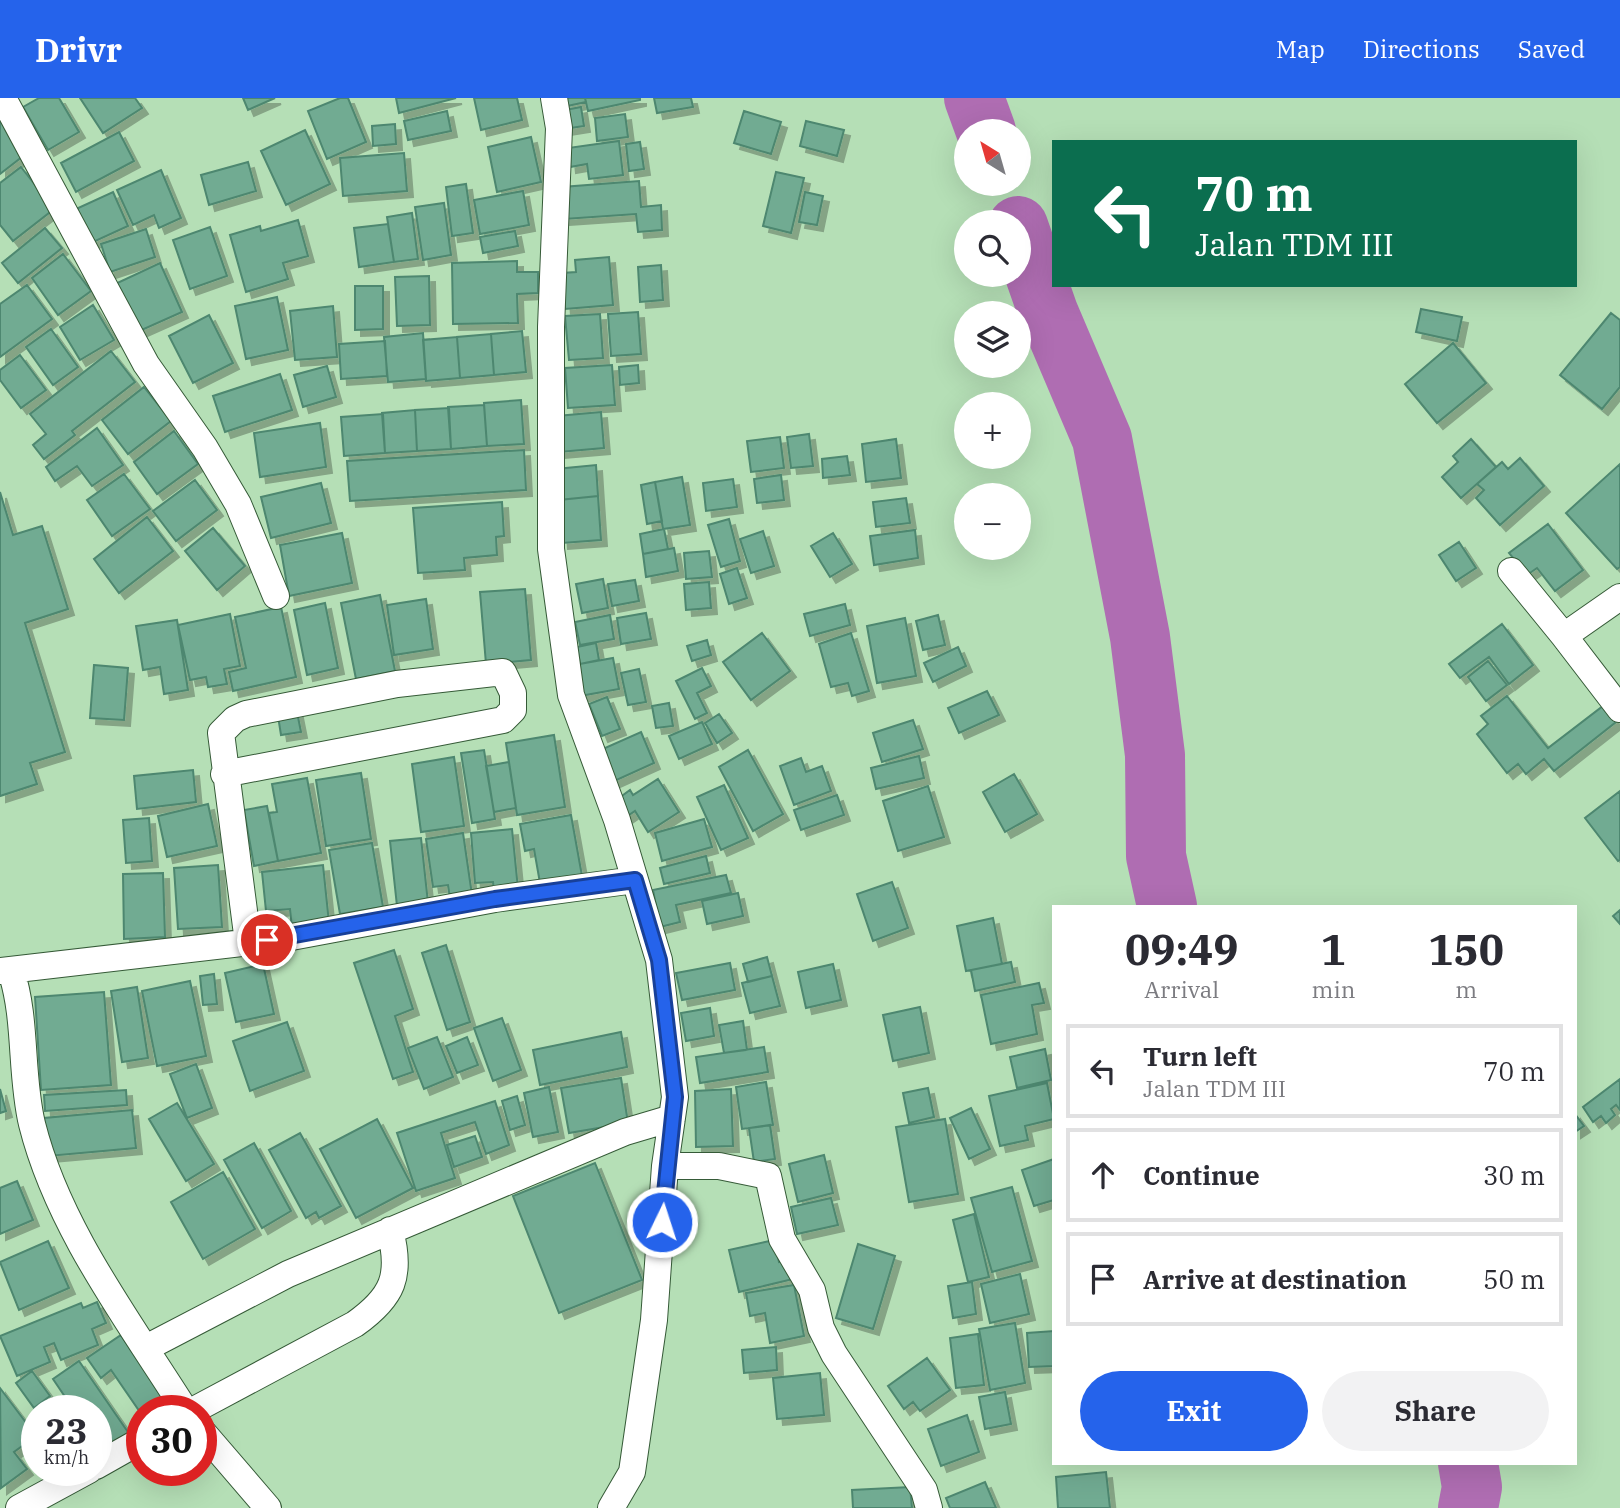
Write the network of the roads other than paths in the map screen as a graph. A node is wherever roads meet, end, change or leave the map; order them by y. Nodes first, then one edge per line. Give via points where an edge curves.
1 (3, 98) edge
2 (554, 98) edge
3 (1511, 570) dead end
4 (276, 596) dead end
5 (1620, 597) edge
6 (1564, 636) junction
7 (1620, 709) edge
8 (224, 774) junction
9 (635, 880) junction
10 (248, 942) junction
11 (6, 971) edge
12 (672, 1118) junction
13 (665, 1166) junction
14 (390, 1230) junction
15 (146, 1348) junction
16 (176, 1395) edge
17 (217, 1398) edge
18 (217, 1449) edge
19 (60, 1486) edge
20 (19, 1508) edge
21 (268, 1508) edge
22 (611, 1508) edge
23 (929, 1508) edge

1 - 4 street via 146,364 238,504
2 - 9 street via 559,128 551,327 551,549 571,695
3 - 6 street
5 - 6 street
6 - 7 street
8 - 8 street via 503,720 513,710 513,693 503,672 397,684 247,714 234,719 221,733
8 - 10 street
9 - 10 street
9 - 12 street via 659,960 675,1097
10 - 11 street
11 - 15 street via 18,992 32,1124 56,1193 104,1283
12 - 13 street
12 - 14 street via 625,1132
13 - 22 street via 653,1320 632,1472
13 - 23 street via 719,1167 768,1176 782,1239 812,1290 825,1336 924,1490
14 - 15 street via 288,1273
14 - 17 street via 396,1252 395,1279 380,1306
15 - 16 street
18 - 21 street
19 - 20 street

